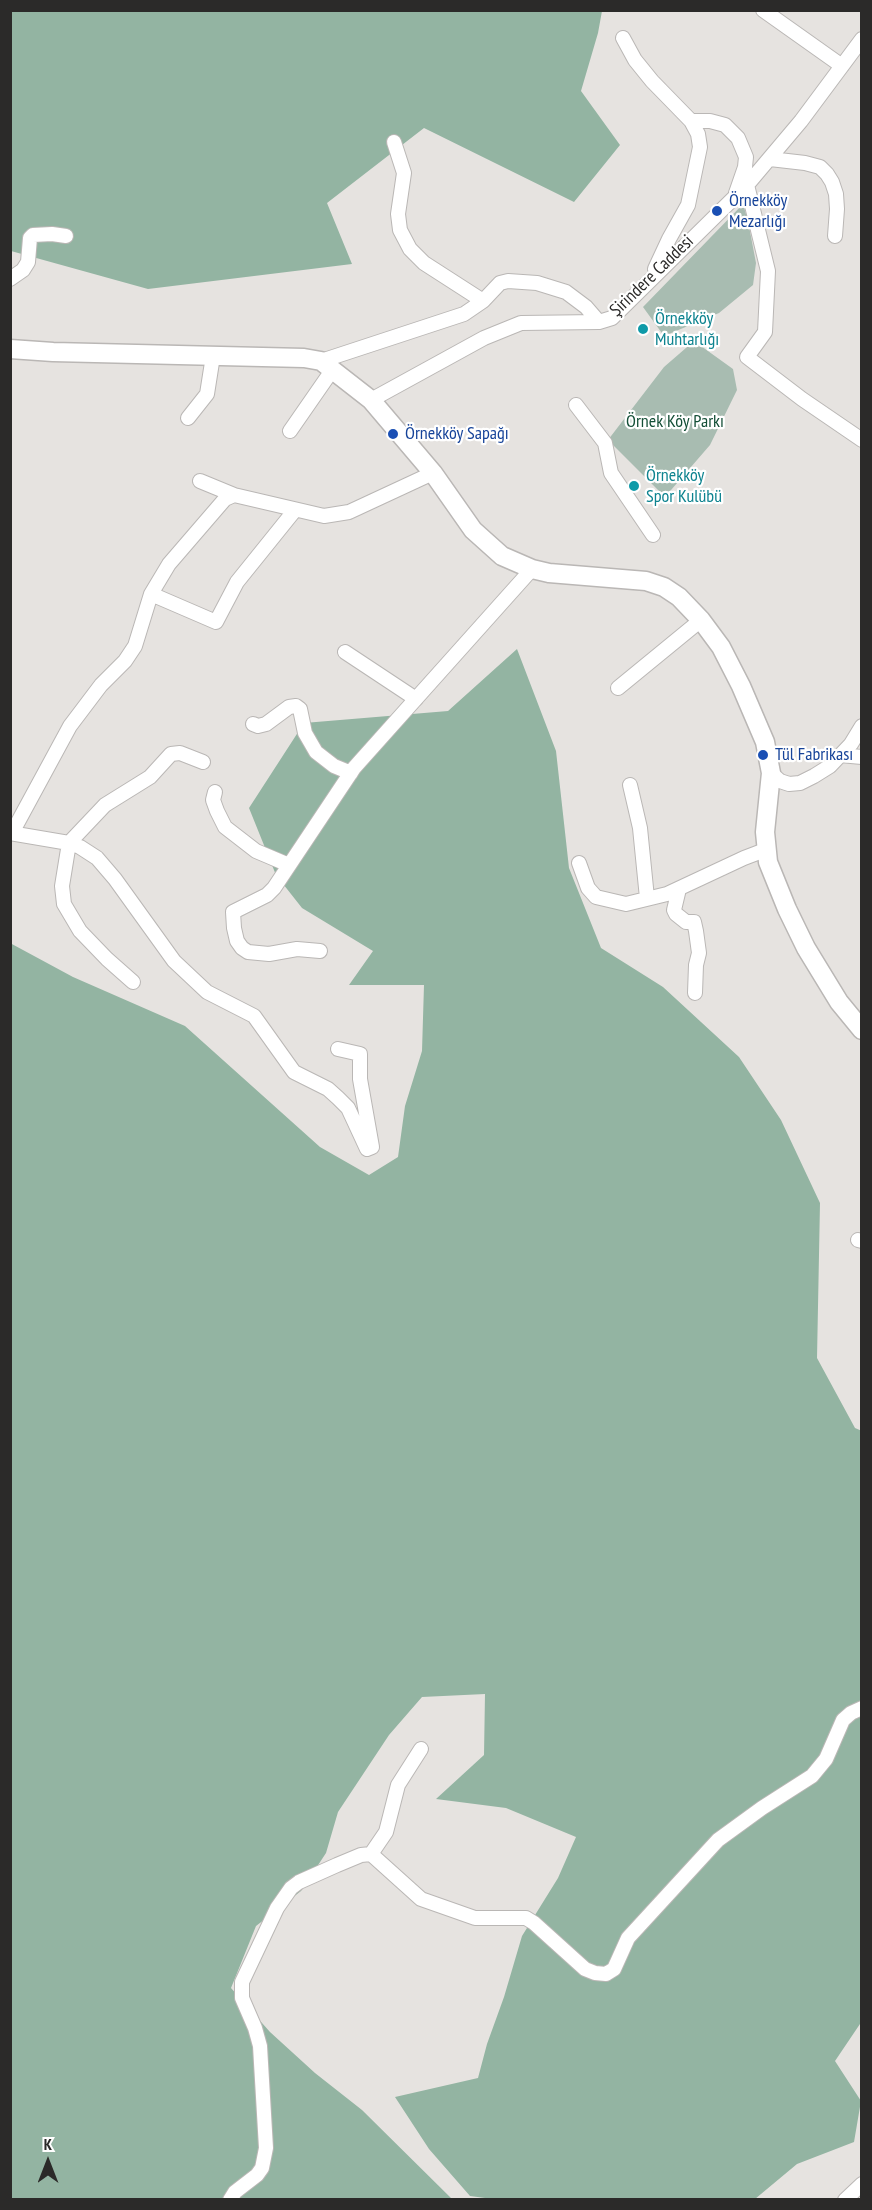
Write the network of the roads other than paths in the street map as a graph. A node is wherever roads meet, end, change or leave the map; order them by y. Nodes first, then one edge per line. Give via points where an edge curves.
1 (763, 10) edge
2 (623, 38) dead end
3 (860, 45) edge
4 (842, 66) junction
5 (691, 121) junction
6 (394, 142) dead end
7 (770, 159) junction
8 (747, 185) junction
9 (734, 197) junction
10 (66, 236) dead end
11 (835, 237) dead end
12 (652, 276) junction
13 (10, 279) edge
14 (483, 301) junction
15 (599, 322) junction
16 (10, 349) edge
17 (213, 356) junction
18 (327, 365) junction
19 (370, 400) junction
20 (576, 405) dead end
21 (188, 418) dead end
22 (290, 431) dead end
23 (861, 440) edge
24 (433, 473) junction
25 (201, 481) dead end
26 (234, 495) junction
27 (296, 510) junction
28 (653, 535) dead end
29 (532, 569) junction
30 (152, 594) junction
31 (701, 620) junction
32 (345, 652) dead end
33 (618, 688) dead end
34 (416, 699) junction
35 (253, 724) dead end
36 (861, 726) edge
37 (840, 755) junction
38 (861, 757) edge
39 (203, 762) dead end
40 (351, 773) junction
41 (771, 773) junction
42 (630, 785) dead end
43 (215, 792) dead end
44 (11, 833) edge
45 (69, 843) junction
46 (765, 850) junction
47 (579, 863) dead end
48 (289, 865) junction
49 (679, 889) junction
50 (647, 898) junction
51 (320, 951) dead end
52 (133, 982) dead end
53 (695, 993) dead end
54 (861, 1030) edge
55 (338, 1049) dead end
56 (861, 1708) edge
57 (421, 1749) dead end
58 (371, 1854) junction
59 (861, 2184) edge
60 (230, 2199) edge
61 (844, 2199) edge

1 - 4 street
2 - 5 street via 652,81
3 - 4 street, Şirindere Caddesi
4 - 7 street, Şirindere Caddesi
5 - 9 street via 724,124 738,138 744,150 745,167
5 - 12 street via 700,147 688,206
6 - 14 street via 404,173 398,214 400,230 410,249 424,263
7 - 8 street, Şirindere Caddesi
7 - 11 street via 805,163 820,167 827,174 836,194
8 - 9 street, Şirindere Caddesi
8 - 23 street via 768,271 765,332 747,357
9 - 12 street, Şirindere Caddesi
10 - 13 street via 33,235 28,262
12 - 15 street, Şirindere Caddesi via 612,318
14 - 15 street via 500,283 537,283 566,292
14 - 18 street via 464,314
15 - 19 street, Şirindere Caddesi via 521,323 484,338
16 - 17 main road
17 - 18 main road via 304,358
17 - 21 street via 207,394
18 - 19 main road
18 - 22 street
19 - 24 main road
20 - 28 street via 605,443 611,473
24 - 27 street via 349,512 324,516
24 - 29 main road via 481,538 502,556
25 - 26 street
26 - 27 street
26 - 30 street via 225,500 169,564
27 - 30 street via 237,582 216,622
29 - 31 main road via 646,580 673,592
29 - 34 street
30 - 44 street via 135,646 70,726
31 - 33 street
31 - 41 main road via 721,647 741,686 765,742
32 - 34 street
34 - 40 street
35 - 40 street via 266,724 296,706 316,752
36 - 37 street
37 - 38 street
37 - 41 street via 830,766 800,783 780,781
39 - 45 street via 180,753 171,754 150,777 105,805
40 - 48 street
41 - 46 main road
42 - 50 street via 640,828
43 - 48 street via 216,811 225,826 256,851
44 - 45 street
45 - 52 street via 62,886 64,904 80,931
45 - 55 street via 97,858 174,961 198,984 254,1016 294,1072 328,1089 348,1108 367,1149 372,1147 360,1079 360,1054
46 - 49 street
46 - 54 main road via 806,948
47 - 50 street via 588,888 596,897 626,904
48 - 51 street via 267,895 233,912 237,941 248,952 259,954 297,949
49 - 50 street
49 - 53 street via 676,915 680,920 694,922 696,931 699,953
56 - 58 street via 843,1720 826,1759 812,1776 718,1840 628,1938 614,1969 606,1974 585,1968 526,1918 475,1918 421,1899
57 - 58 street via 398,1785 386,1832
58 - 60 street via 337,1865 291,1888 244,1976 242,1998 260,2046 266,2148 262,2168
59 - 61 street

